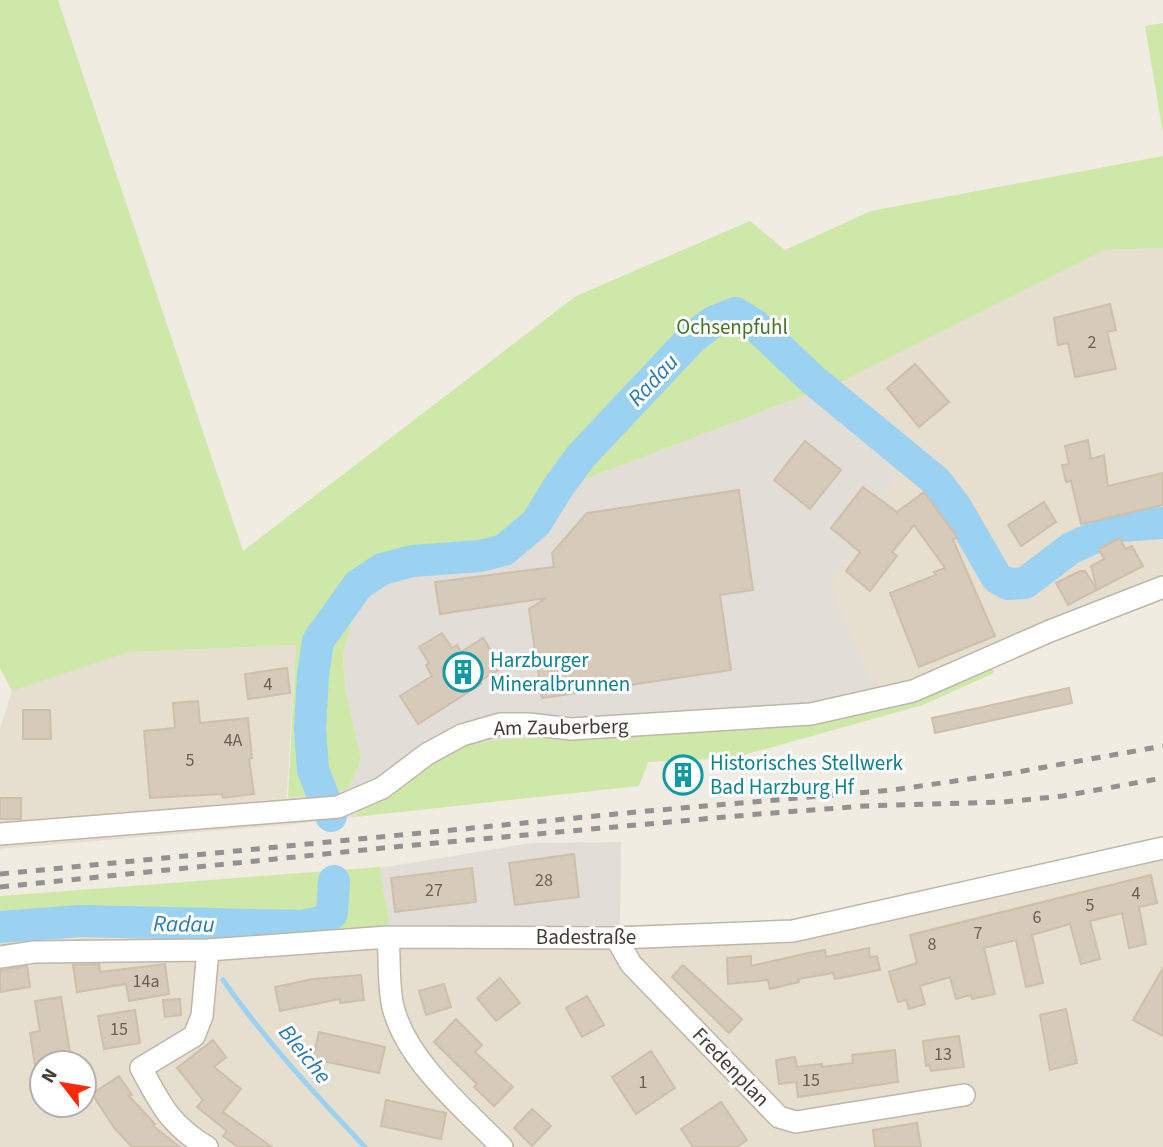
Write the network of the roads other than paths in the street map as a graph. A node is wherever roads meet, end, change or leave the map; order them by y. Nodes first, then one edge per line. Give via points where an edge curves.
1 (1163, 587) edge
2 (0, 834) edge
3 (1163, 848) edge
4 (388, 937) junction
5 (616, 937) junction
6 (208, 950) junction
7 (0, 957) edge
8 (964, 1095) dead end
9 (207, 1147) edge
10 (502, 1147) edge

1 - 2 street, Am Zauberberg via 913,691 811,714 571,729 500,724 462,736 427,754 382,788 338,807
3 - 5 street, Badestraße via 793,931
4 - 5 street, Badestraße
4 - 6 street, Badestraße
4 - 10 street via 393,1007 405,1036 422,1063
5 - 8 street, Fredenplan via 631,964 779,1117 796,1122
6 - 7 street, Badestraße via 34,952
6 - 9 street via 202,1016 194,1037 141,1068 166,1113

